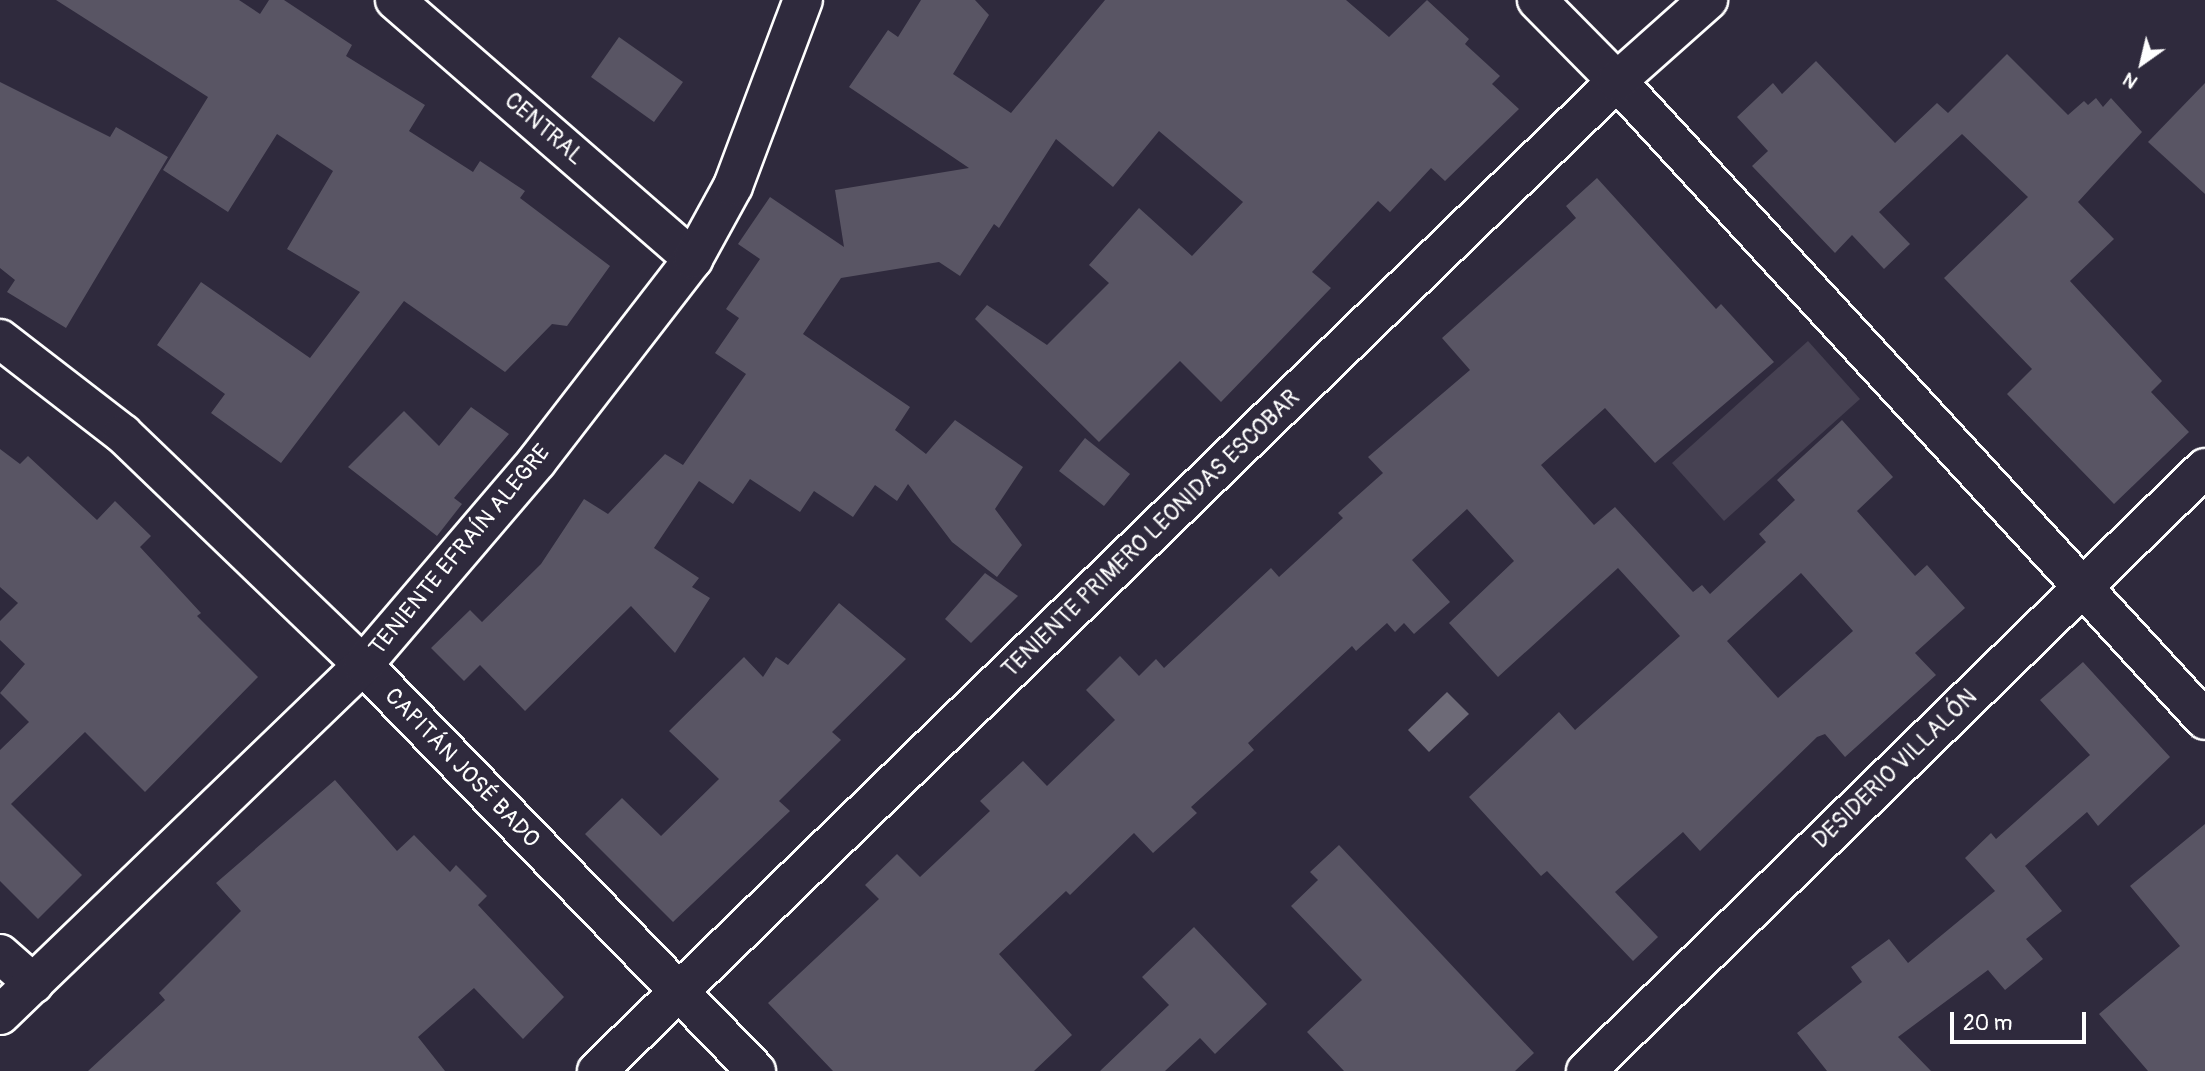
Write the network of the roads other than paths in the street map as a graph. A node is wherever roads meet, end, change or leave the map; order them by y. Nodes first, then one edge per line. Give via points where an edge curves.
1 (395, 0) edge
2 (803, 0) edge
3 (1537, 0) edge
4 (1708, 0) edge
5 (1618, 81) junction
6 (694, 259) junction
7 (0, 339) edge
8 (2205, 468) edge
9 (2081, 588) junction
10 (363, 665) junction
11 (2205, 720) edge
12 (0, 954) edge
13 (34, 984) junction
14 (679, 992) junction
15 (0, 1015) edge
16 (597, 1071) edge
17 (756, 1071) edge
18 (1586, 1071) edge

1 - 6 street, CENTRAL
2 - 6 street, TENIENTE EFRAÍN ALEGRE via 733,186
3 - 5 street
4 - 5 street, TENIENTE PRIMERO LEONIDAS ESCOBAR
5 - 9 street
5 - 14 street, TENIENTE PRIMERO LEONIDAS ESCOBAR
6 - 10 street, TENIENTE EFRAÍN ALEGRE via 537,461
7 - 10 street, CAPITÁN JOSÉ BADO via 123,434
8 - 9 street, DESIDERIO VILLALÓN
9 - 11 street
9 - 18 street, DESIDERIO VILLALÓN
10 - 13 street, TENIENTE EFRAÍN ALEGRE
10 - 14 street, CAPITÁN JOSÉ BADO
12 - 13 street
13 - 15 street, TENIENTE EFRAÍN ALEGRE
14 - 16 street, TENIENTE PRIMERO LEONIDAS ESCOBAR
14 - 17 street, CAPITÁN JOSÉ BADO

